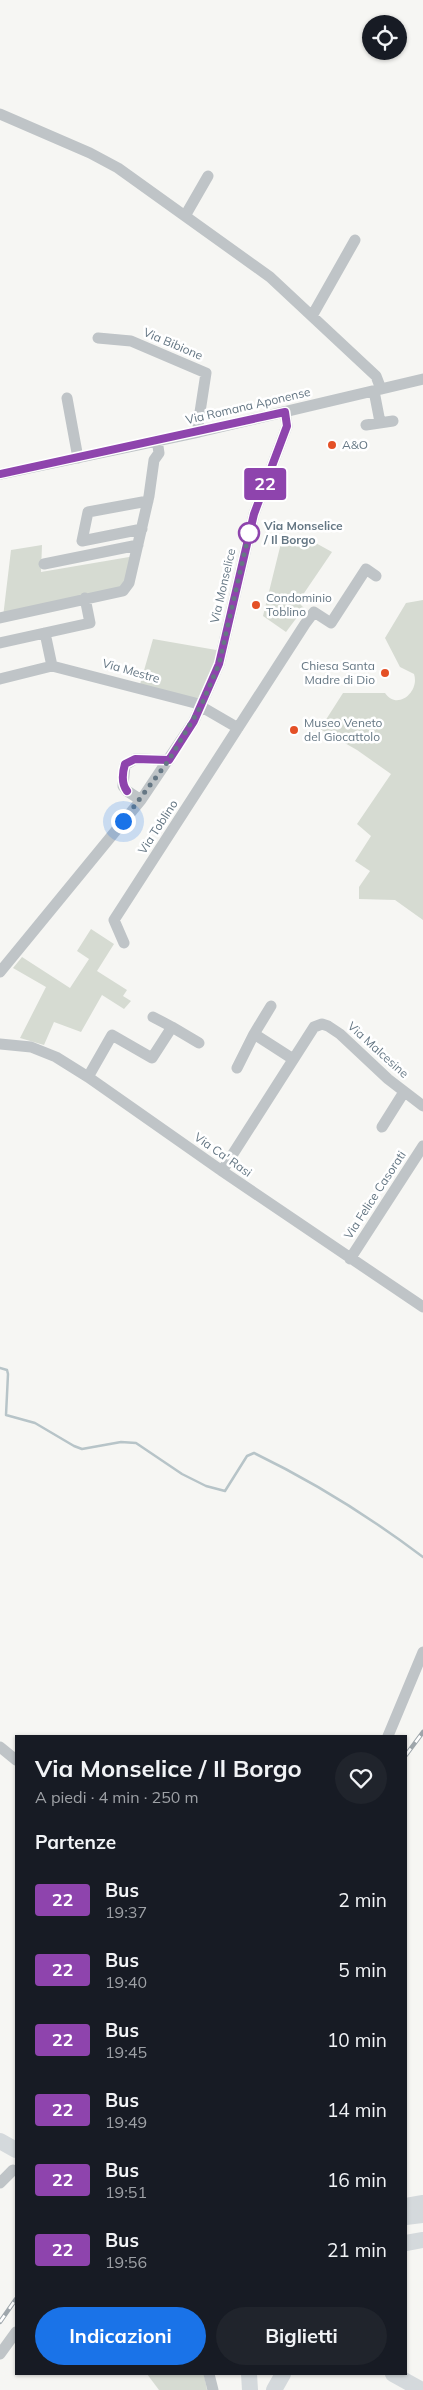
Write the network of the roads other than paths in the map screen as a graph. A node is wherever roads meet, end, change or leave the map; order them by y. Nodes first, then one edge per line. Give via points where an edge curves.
1 (0, 114) edge
2 (208, 176) dead end
3 (185, 216) junction
4 (355, 240) dead end
5 (312, 316) junction
6 (98, 338) dead end
7 (423, 379) edge
8 (378, 390) junction
9 (67, 398) dead end
10 (285, 412) junction
11 (393, 421) dead end
12 (380, 422) junction
13 (366, 425) dead end
14 (199, 432) junction
15 (158, 440) junction
16 (146, 443) junction
17 (78, 458) junction
18 (154, 460) junction
19 (0, 474) edge
20 (148, 500) junction
21 (142, 529) junction
22 (82, 541) junction
23 (138, 545) junction
24 (79, 557) junction
25 (44, 564) dead end
26 (376, 576) dead end
27 (85, 598) junction
28 (0, 618) edge
29 (45, 633) junction
30 (0, 643) edge
31 (52, 666) junction
32 (0, 679) edge
33 (201, 706) junction
34 (238, 728) junction
35 (169, 760) junction
36 (141, 800) junction
37 (124, 942) dead end
38 (0, 972) edge
39 (271, 1006) dead end
40 (154, 1017) dead end
41 (172, 1027) junction
42 (254, 1034) junction
43 (199, 1043) dead end
44 (0, 1044) edge
45 (293, 1059) junction
46 (237, 1068) dead end
47 (88, 1077) junction
48 (404, 1092) junction
49 (423, 1106) edge
50 (382, 1127) dead end
51 (423, 1146) edge
52 (222, 1171) junction
53 (353, 1254) junction
54 (423, 1307) edge
55 (423, 1652) edge
56 (388, 1735) edge
57 (0, 1747) edge
58 (15, 1759) edge
59 (0, 2141) edge
60 (15, 2149) edge
61 (0, 2152) edge
62 (15, 2166) edge
63 (0, 2182) edge
64 (423, 2203) edge
65 (407, 2206) edge
66 (423, 2215) edge
67 (407, 2217) edge
68 (423, 2240) edge
69 (407, 2243) edge
70 (15, 2333) edge
71 (0, 2354) edge
72 (209, 2375) edge
73 (249, 2375) edge
74 (282, 2375) edge
75 (393, 2375) edge
76 (407, 2377) edge
77 (213, 2390) edge
78 (250, 2390) edge
79 (274, 2390) edge
80 (422, 2390) edge

1 - 3 street via 118,168
2 - 3 street
3 - 5 street via 270,277
4 - 5 street
5 - 8 street via 376,376
6 - 14 street, Via Bibione via 131,341 206,373
7 - 8 street, Via Romana Aponense
8 - 10 street, Via Romana Aponense
8 - 12 street
9 - 17 street
10 - 14 street, Via Romana Aponense
10 - 33 street, Via Monselice via 287,426 254,514 219,664
11 - 12 street
12 - 13 street
14 - 15 street, Via Romana Aponense
15 - 16 street, Via Romana Aponense
15 - 18 street via 159,453
16 - 17 street, Via Romana Aponense
16 - 18 street via 148,455
17 - 19 street, Via Romana Aponense
18 - 20 street
20 - 21 street
20 - 22 street via 88,512
21 - 22 street
21 - 23 street
22 - 24 street
23 - 24 street
23 - 27 street via 129,583 123,590
24 - 25 street
26 - 34 street, Via Toblino via 366,569 331,623 314,612
27 - 28 street
27 - 29 street via 90,623
29 - 30 street
29 - 31 street
31 - 32 street, Via Mestre
31 - 33 street, Via Mestre via 129,684
33 - 34 street
33 - 35 street, Via Monselice
34 - 37 street, Via Toblino via 114,920
35 - 36 street, Via Monselice
35 - 36 street via 135,759 125,764 124,786
36 - 38 street, Via Monselice
39 - 42 street
40 - 41 street
41 - 43 street
41 - 47 street via 152,1058 112,1035
42 - 45 street
42 - 46 street
44 - 47 street, Via Ca' Rasi via 32,1047 56,1057
45 - 48 street, Via Malcesine via 314,1027 322,1024 340,1034
45 - 52 street, Via Malcesine
47 - 52 street, Via Ca' Rasi
48 - 49 street, Via Malcesine
48 - 50 street, Via Malcesine
51 - 53 street, Via Felice Casorati
52 - 53 street, Via Ca' Rasi
53 - 54 street, Via Ca' Rasi
55 - 56 street
57 - 58 street
59 - 60 highway
61 - 62 highway
62 - 63 street
64 - 65 highway
66 - 67 highway
68 - 69 highway
70 - 71 street
72 - 77 street
73 - 78 highway
74 - 79 highway
75 - 76 highway
76 - 80 highway

